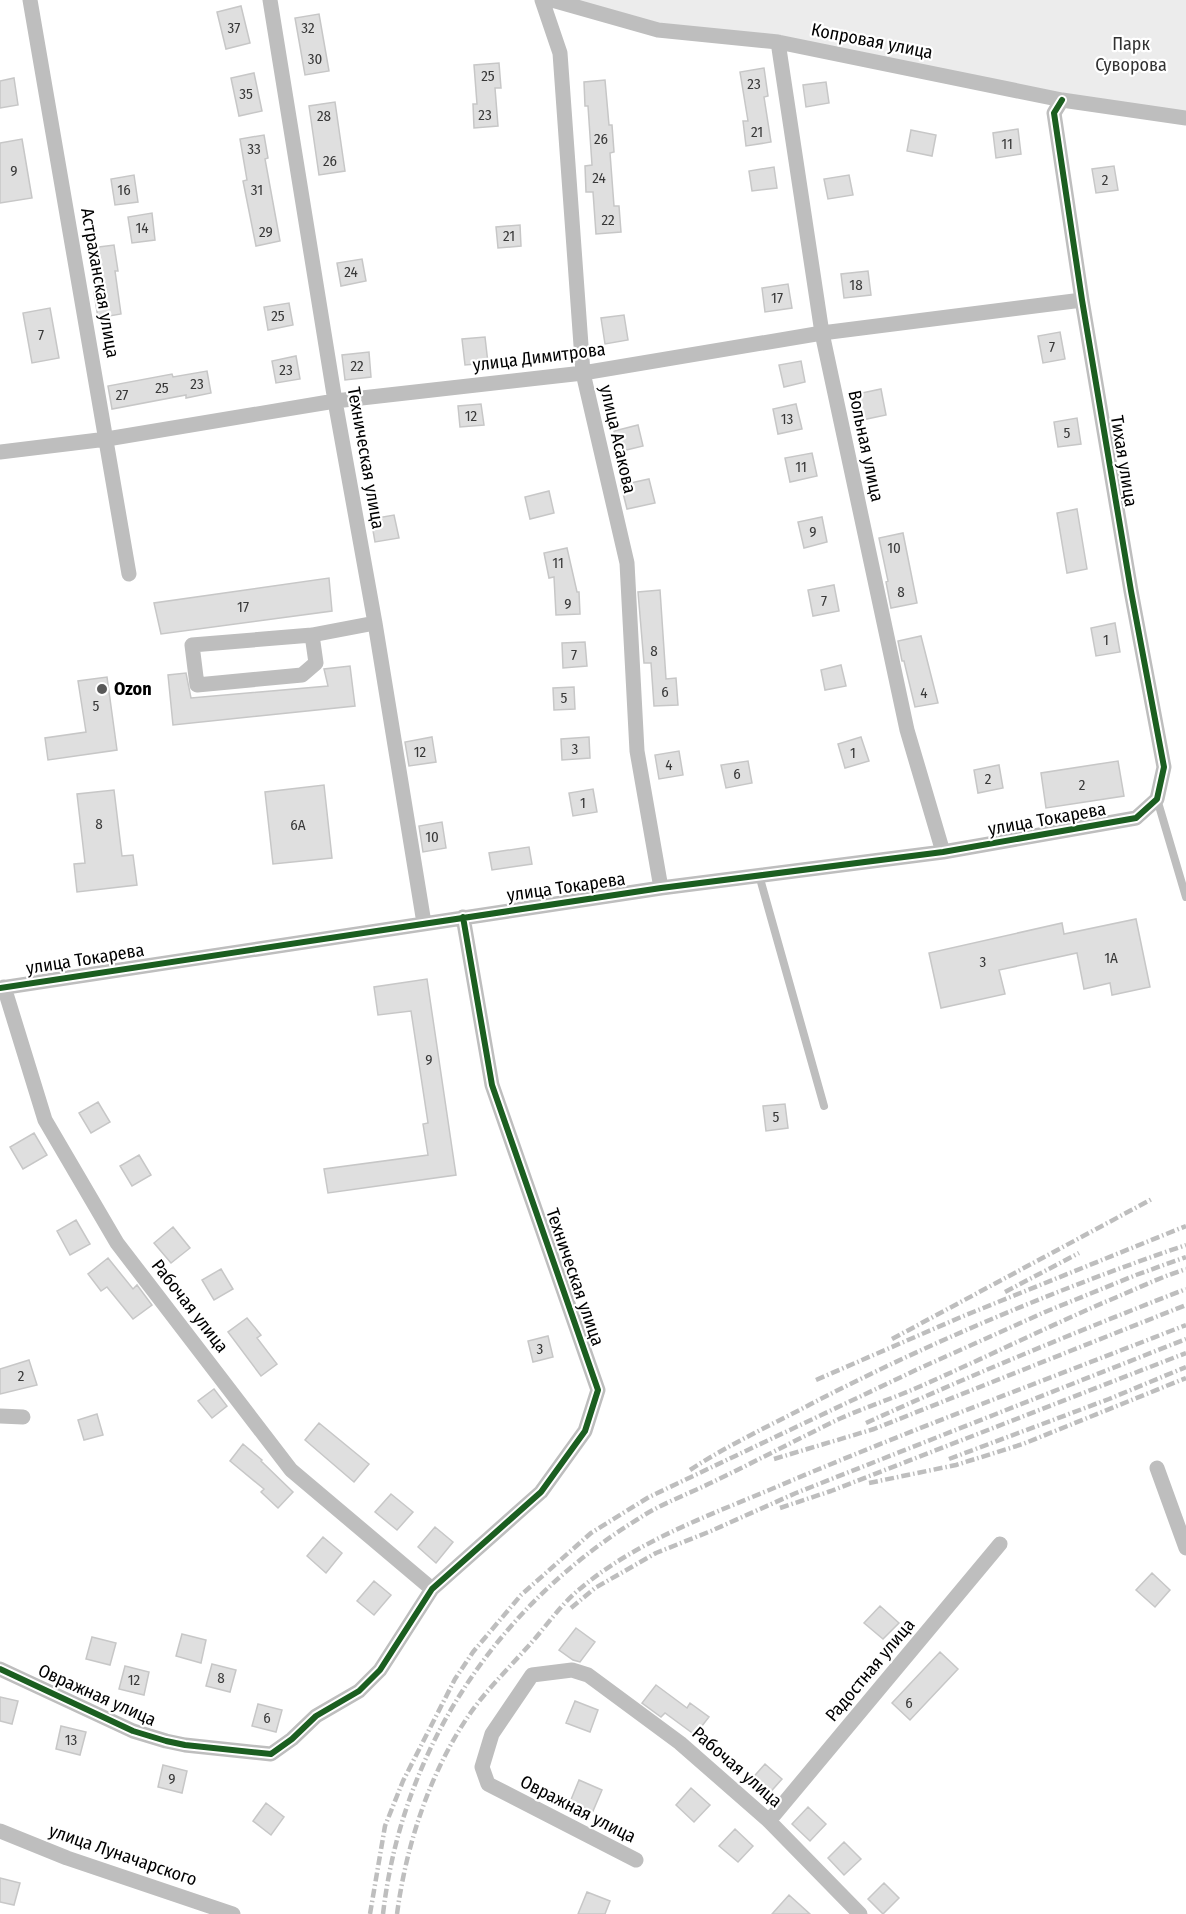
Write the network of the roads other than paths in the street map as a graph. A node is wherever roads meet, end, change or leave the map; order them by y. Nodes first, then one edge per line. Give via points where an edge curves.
1 (30, 0) edge
2 (270, 0) edge
3 (542, 0) edge
4 (552, 0) edge
5 (778, 42) junction
6 (1062, 100) junction
7 (1186, 118) edge
8 (1082, 300) junction
9 (822, 333) junction
10 (583, 373) junction
11 (336, 401) junction
12 (107, 439) junction
13 (0, 452) edge
14 (129, 574) dead end
15 (375, 623) junction
16 (312, 635) junction
17 (1157, 799) junction
18 (943, 852) junction
19 (759, 875) junction
20 (662, 888) junction
21 (1186, 897) edge
22 (463, 917) junction
23 (424, 923) junction
24 (2, 987) edge
25 (824, 1106) dead end
26 (0, 1416) edge
27 (23, 1417) dead end
28 (1156, 1468) dead end
29 (1000, 1544) dead end
30 (1186, 1548) edge
31 (432, 1589) junction
32 (0, 1669) edge
33 (572, 1670) joint
34 (769, 1821) junction
35 (0, 1831) edge
36 (636, 1860) dead end
37 (233, 1914) edge
38 (860, 1914) edge

1 - 12 street, Астраханская улица
2 - 11 street, Техническая улица
3 - 10 street, улица Асакова via 560,54
4 - 5 street, Копровая улица via 658,30
5 - 6 street, Копровая улица
5 - 9 street, Вольная улица
6 - 7 street, Копровая улица
6 - 8 street, Тихая улица via 1054,112
8 - 9 street, улица Димитрова
8 - 17 street, Тихая улица via 1164,767
9 - 10 street, улица Димитрова
9 - 18 street, Вольная улица via 906,730
10 - 11 street, улица Димитрова
10 - 20 street, улица Асакова via 627,563 637,751
11 - 12 street, улица Димитрова
11 - 15 street, Техническая улица
12 - 13 street, улица Димитрова
12 - 14 street, Астраханская улица
15 - 16 street
15 - 23 street, Техническая улица
16 - 16 street via 192,645 197,685 302,675 316,663
17 - 18 street, улица Токарева via 1136,818
17 - 21 lane
18 - 19 street, улица Токарева
19 - 20 street, улица Токарева
19 - 25 lane
20 - 22 street, улица Токарева
22 - 23 street, улица Токарева
22 - 31 street, Техническая улица via 492,1085 598,1390 585,1431 541,1492
23 - 24 street, улица Токарева
24 - 31 street, Рабочая улица via 45,1120 117,1243 291,1470
26 - 27 street
28 - 30 street
29 - 34 street, Радостная улица
31 - 32 street, Овражная улица via 380,1670 359,1691 316,1716 271,1754 166,1741 133,1731
33 - 34 street, Рабочая улица via 588,1675 680,1743
33 - 36 street, Овражная улица via 532,1675 492,1734 482,1767 488,1784
34 - 38 street, Рабочая улица
35 - 37 street, улица Луначарского

